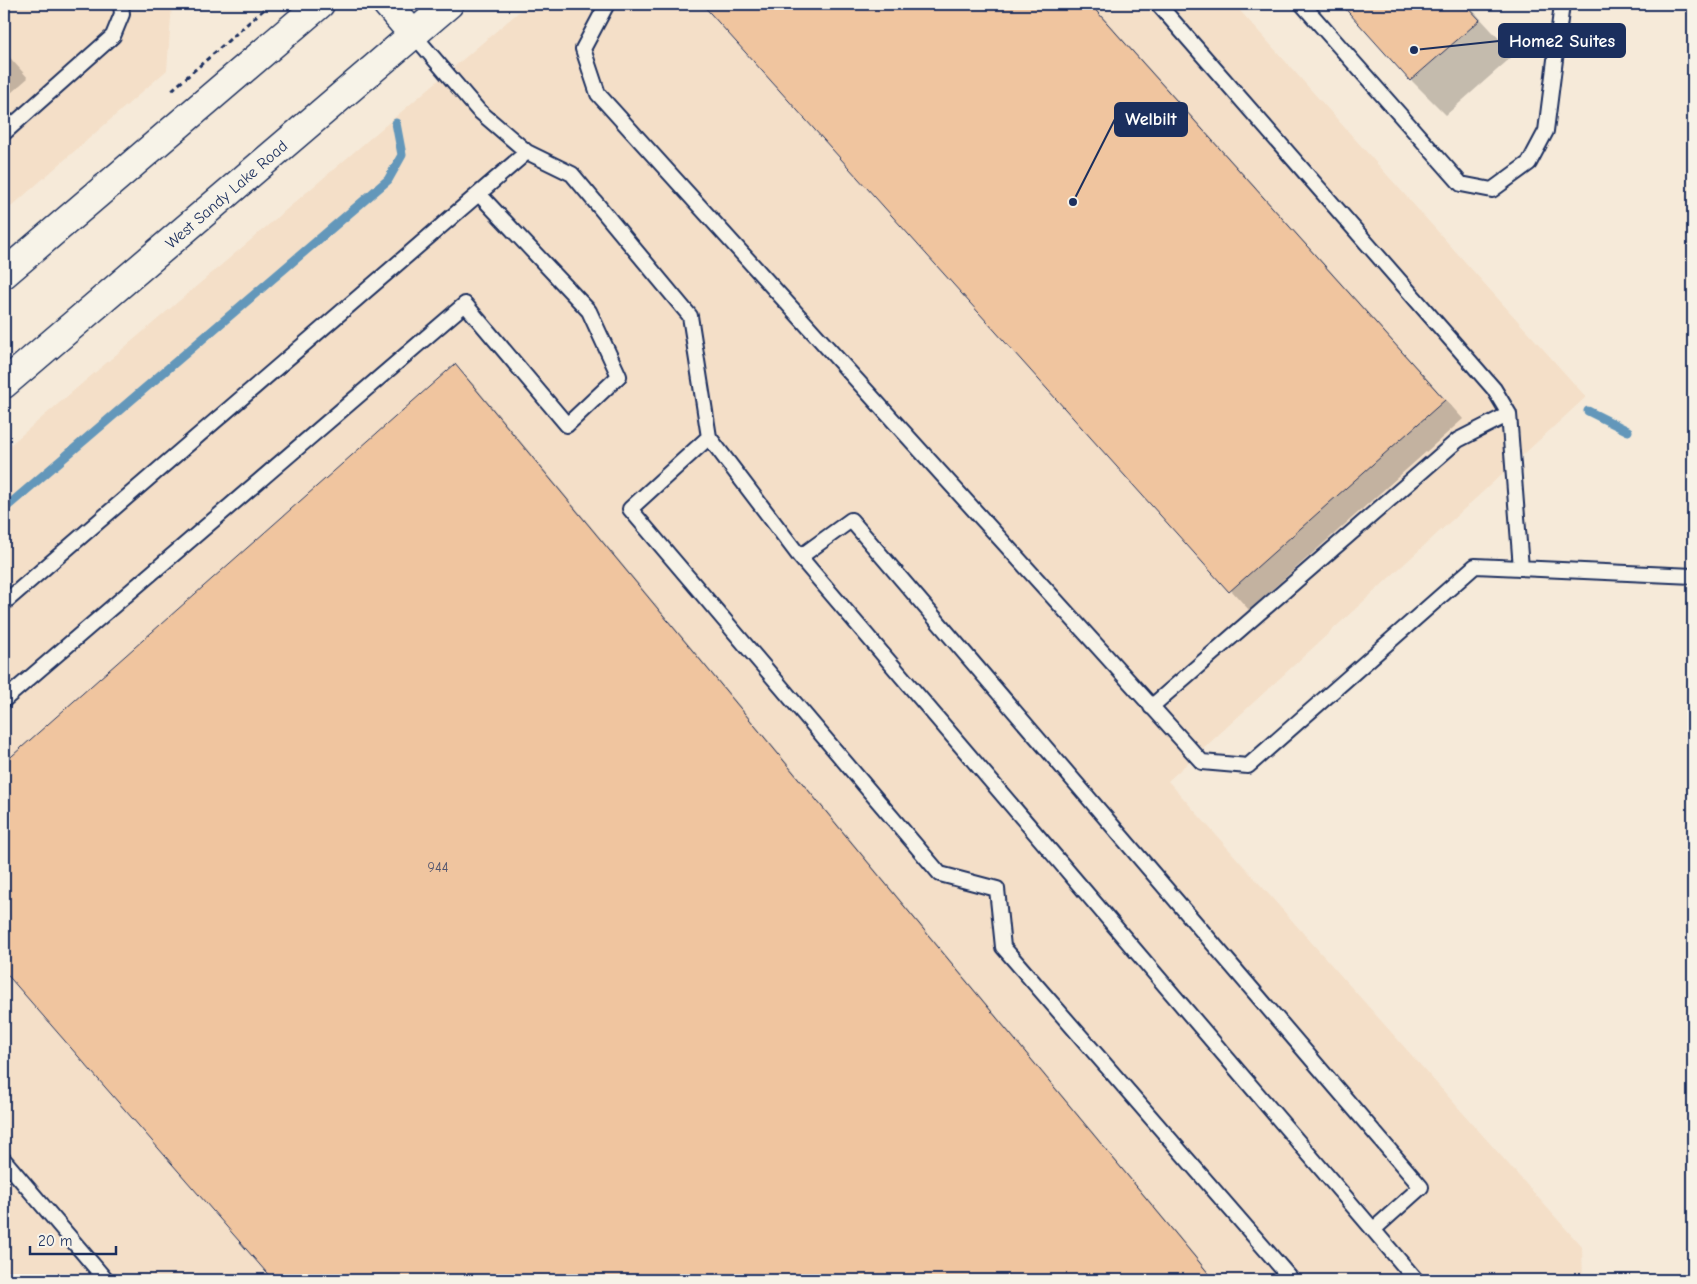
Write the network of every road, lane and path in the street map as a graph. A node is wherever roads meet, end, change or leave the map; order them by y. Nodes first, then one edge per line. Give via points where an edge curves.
1 (121, 4) edge
2 (320, 4) edge
3 (387, 4) edge
4 (449, 4) edge
5 (607, 4) edge
6 (1158, 4) edge
7 (1302, 4) edge
8 (1562, 4) edge
9 (413, 34) junction
10 (4, 133) edge
11 (527, 152) junction
12 (479, 194) junction
13 (4, 274) edge
14 (4, 384) edge
15 (1509, 414) junction
16 (709, 437) junction
17 (800, 557) junction
18 (1521, 568) junction
19 (1693, 576) edge
20 (4, 603) edge
21 (4, 700) edge
22 (1151, 707) junction
23 (4, 1160) edge
24 (1374, 1230) junction
25 (106, 1280) edge
26 (1292, 1280) edge
27 (1416, 1280) edge

1 - 10 lane via 122,14 114,36
2 - 13 main road
3 - 9 main road
4 - 9 main road, West Sandy Lake Road
5 - 22 lane via 583,49 598,94
6 - 15 lane via 1488,381
7 - 8 lane via 1461,184 1492,190 1529,163 1546,131
9 - 11 lane via 478,110
9 - 14 main road, West Sandy Lake Road
11 - 12 lane
11 - 16 lane via 572,174 690,316
12 - 20 lane
12 - 21 lane via 589,311 619,376 567,425 465,304
15 - 18 lane
15 - 22 lane via 1458,440
16 - 17 lane
16 - 26 lane via 630,509 940,874 997,889 1003,947
17 - 24 lane
17 - 24 lane via 851,520 1421,1187
18 - 19 lane
18 - 22 lane via 1475,566 1248,766 1202,762
23 - 25 lane
24 - 27 lane

